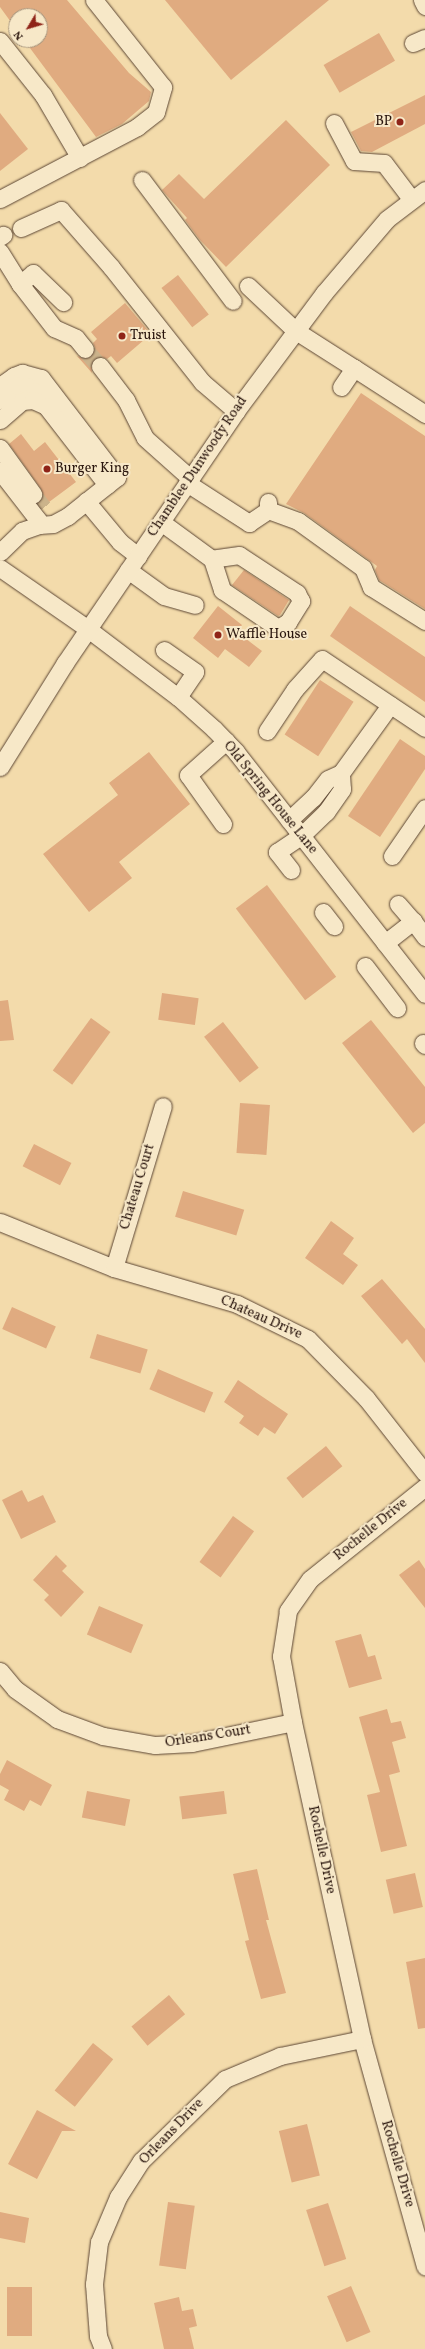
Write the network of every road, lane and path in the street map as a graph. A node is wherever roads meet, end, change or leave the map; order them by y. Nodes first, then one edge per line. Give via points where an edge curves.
1 (94, 0) edge
2 (422, 0) edge
3 (425, 6) edge
4 (0, 41) edge
5 (334, 123) dead end
6 (80, 158) junction
7 (142, 180) dead end
8 (425, 190) edge
9 (0, 199) edge
10 (412, 200) junction
11 (21, 228) dead end
12 (0, 252) edge
13 (20, 284) junction
14 (248, 286) dead end
15 (233, 301) dead end
16 (63, 302) dead end
17 (296, 331) junction
18 (85, 349) tunnel mouth
19 (100, 366) tunnel mouth
20 (354, 368) junction
21 (0, 386) edge
22 (341, 386) dead end
23 (0, 400) edge
24 (46, 406) junction
25 (236, 411) junction
26 (425, 414) edge
27 (0, 420) edge
28 (2, 458) edge
29 (188, 481) junction
30 (107, 485) junction
31 (33, 494) tunnel mouth
32 (86, 502) junction
33 (40, 517) junction
34 (161, 522) junction
35 (0, 552) edge
36 (138, 556) junction
37 (212, 559) junction
38 (0, 568) edge
39 (128, 570) junction
40 (195, 605) dead end
41 (425, 621) edge
42 (88, 629) junction
43 (164, 650) dead end
44 (178, 697) junction
45 (390, 705) junction
46 (425, 728) edge
47 (267, 731) dead end
48 (226, 741) junction
49 (0, 767) edge
50 (341, 773) junction
51 (425, 808) edge
52 (289, 820) junction
53 (223, 824) dead end
54 (301, 836) junction
55 (392, 856) dead end
56 (291, 870) dead end
57 (398, 904) dead end
58 (323, 912) dead end
59 (413, 921) junction
60 (334, 926) dead end
61 (425, 937) edge
62 (385, 943) junction
63 (365, 966) dead end
64 (425, 994) edge
65 (397, 1008) dead end
66 (163, 1106) dead end
67 (0, 1222) edge
68 (114, 1268) junction
69 (425, 1473) edge
70 (425, 1487) edge
71 (0, 1671) edge
72 (293, 1722) junction
73 (362, 2039) junction
74 (425, 2266) edge
75 (103, 2349) edge

1 - 6 street via 163,87 156,112 137,128
2 - 3 street
4 - 6 street via 43,95
5 - 10 street via 354,161 384,162
6 - 9 street
7 - 15 street
8 - 10 street, Chamblee Dunwoody Road
10 - 17 street, Chamblee Dunwoody Road via 387,219 324,293
11 - 25 street via 61,210 111,267 202,382
12 - 13 street
13 - 16 street via 33,273
13 - 18 street via 54,328 76,338
14 - 17 street
17 - 20 street
17 - 25 street, Chamblee Dunwoody Road
19 - 29 street via 126,400 145,438
20 - 22 street
20 - 26 street
21 - 30 street via 22,373 41,378 117,477
23 - 24 street via 18,386 27,386
24 - 27 street via 33,400 22,402
24 - 30 street
25 - 29 street, Chamblee Dunwoody Road
28 - 31 street
28 - 33 street
29 - 34 street, Chamblee Dunwoody Road
29 - 41 street via 250,523 268,506 298,521 363,568 371,587
30 - 32 street
32 - 33 street via 53,524
32 - 36 street via 120,542
33 - 35 street
34 - 36 street, Chamblee Dunwoody Road
34 - 37 street
36 - 39 street, Chamblee Dunwoody Road
37 - 37 street via 222,590 278,628 288,622 301,601 297,592 239,555
38 - 42 street, Old Spring House Lane
39 - 40 street via 164,596
39 - 42 street, Chamblee Dunwoody Road
42 - 44 street, Old Spring House Lane
42 - 49 street, Chamblee Dunwoody Road
43 - 44 street via 195,672
44 - 48 street, Old Spring House Lane
45 - 46 street
45 - 47 street via 322,659 295,689
45 - 50 street
48 - 52 street, Old Spring House Lane
48 - 53 street via 188,775
50 - 52 street via 328,779 313,798
50 - 54 street via 342,789 326,812
51 - 55 street
52 - 54 street, Old Spring House Lane
54 - 56 street via 277,852
54 - 62 street, Old Spring House Lane
57 - 59 street
58 - 60 street
59 - 61 street
59 - 62 street
62 - 64 street, Old Spring House Lane
63 - 65 street via 374,990
66 - 68 street, Chateau Court
67 - 68 street, Chateau Drive
68 - 69 street, Chateau Drive via 237,1304 308,1339 366,1398
70 - 72 street, Rochelle Drive via 310,1579 288,1611 282,1656
71 - 72 street, Orleans Court via 15,1689 57,1719 103,1736 155,1746 192,1743
72 - 73 street, Rochelle Drive
73 - 74 street, Rochelle Drive
73 - 75 street, Orleans Drive via 280,2056 225,2079 141,2161 118,2197 99,2242 94,2284 98,2336

